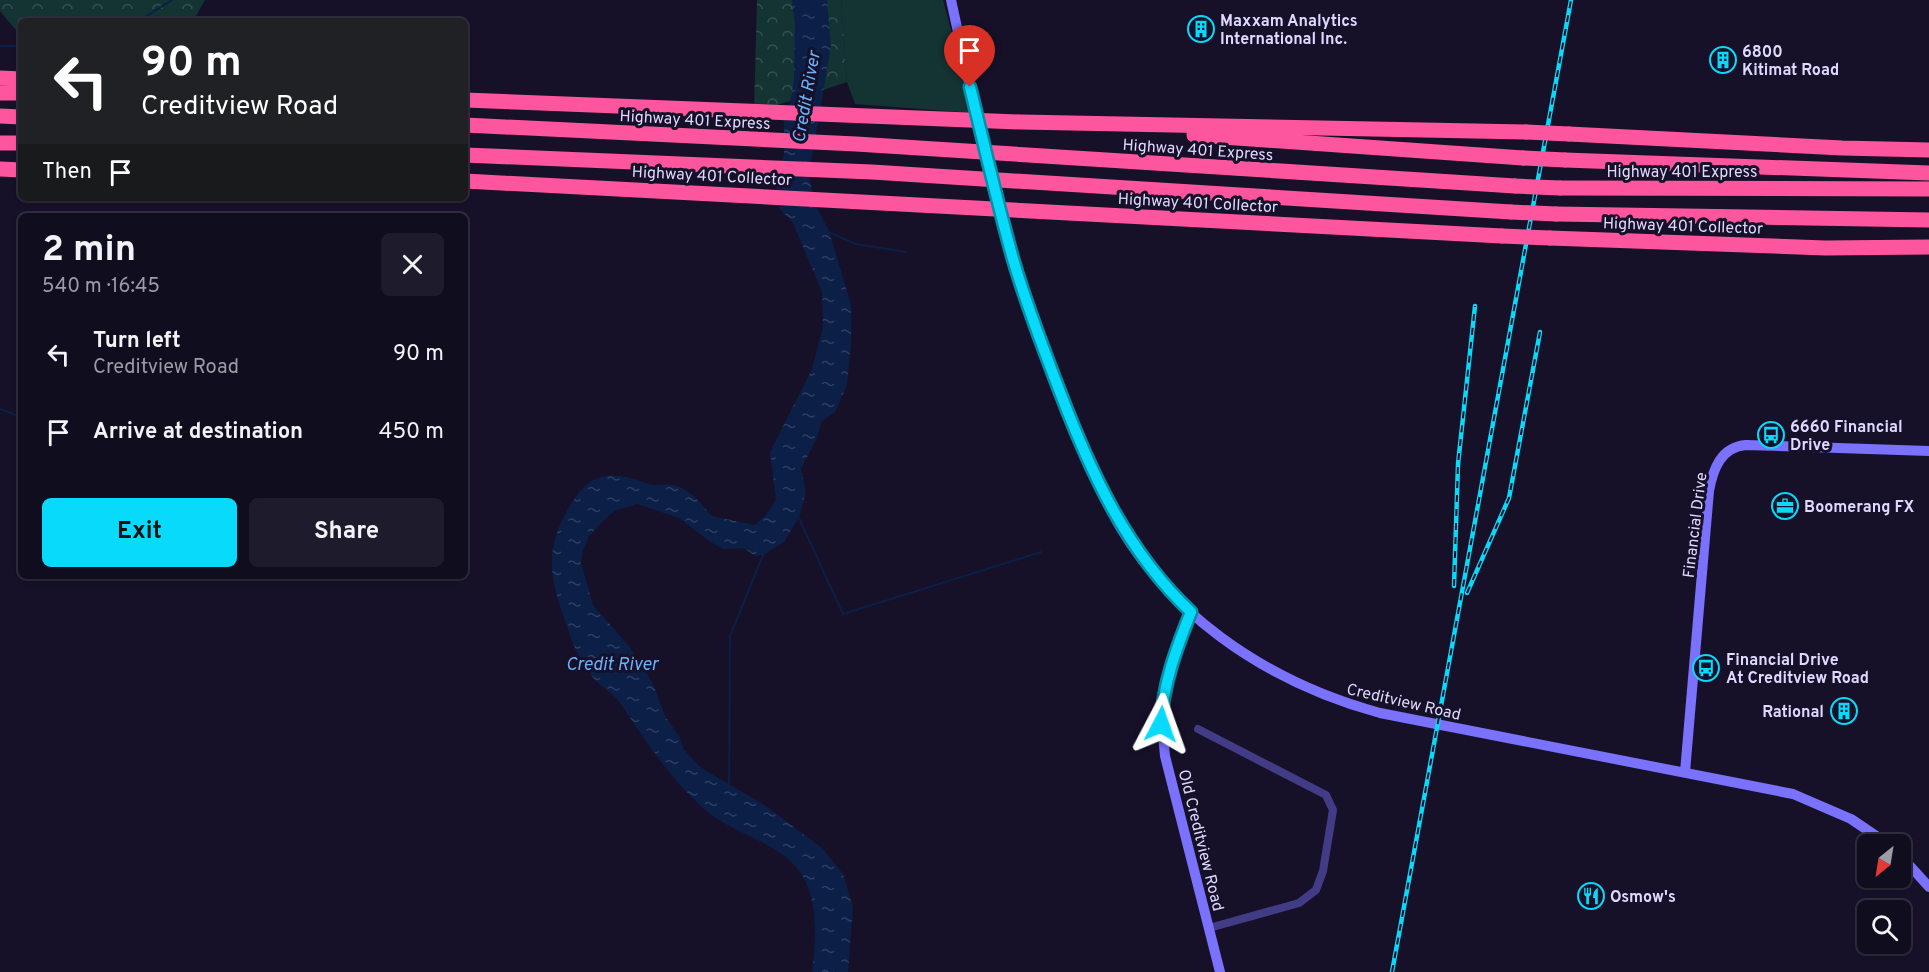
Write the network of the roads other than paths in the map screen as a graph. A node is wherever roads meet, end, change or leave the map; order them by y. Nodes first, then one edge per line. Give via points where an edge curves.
1 (951, 0) edge
2 (0, 78) edge
3 (18, 79) edge
4 (0, 93) edge
5 (18, 93) edge
6 (468, 100) edge
7 (0, 116) edge
8 (18, 117) edge
9 (1021, 122) junction
10 (468, 125) edge
11 (0, 143) edge
12 (18, 143) edge
13 (1929, 148) edge
14 (468, 155) edge
15 (0, 169) edge
16 (18, 170) edge
17 (1929, 173) edge
18 (468, 181) edge
19 (1929, 189) edge
20 (1929, 220) edge
21 (1929, 247) edge
22 (1929, 451) edge
23 (1191, 612) junction
24 (1198, 729) dead end
25 (1685, 772) junction
26 (1873, 834) edge
27 (1911, 867) edge
28 (1929, 887) edge
29 (1209, 928) junction
30 (1220, 972) edge

1 - 23 main road, Creditview Road, bridge via 1008,239 1073,425 1108,504 1154,574
2 - 3 highway
4 - 5 highway
6 - 9 highway
7 - 8 highway
9 - 13 highway, bridge via 1526,132 1842,148
9 - 17 highway, bridge via 1523,158
10 - 19 highway, Highway 401 Express, bridge via 855,144 1560,188
11 - 12 highway
14 - 20 highway, bridge via 854,171 1556,214
15 - 16 highway
18 - 21 highway, Highway 401 Collector, bridge via 1502,236 1825,248
22 - 25 main road, Financial Drive via 1751,445 1732,449 1718,462 1709,490
23 - 25 main road, Creditview Road via 1237,650 1269,670 1338,702 1380,714
23 - 29 main road, Old Creditview Road via 1169,671 1161,724 1165,756
24 - 29 street via 1326,795 1333,810 1316,890 1299,903
25 - 26 main road, Creditview Road via 1793,794 1851,819
27 - 28 main road
29 - 30 main road, Old Creditview Road

